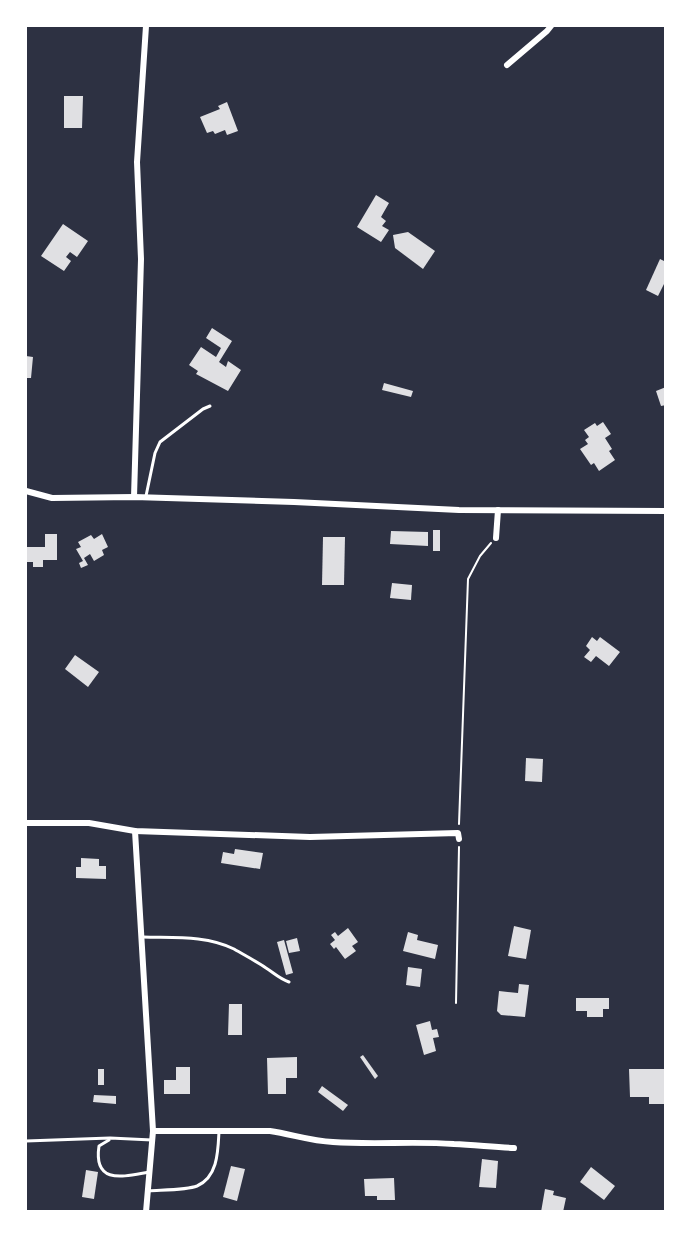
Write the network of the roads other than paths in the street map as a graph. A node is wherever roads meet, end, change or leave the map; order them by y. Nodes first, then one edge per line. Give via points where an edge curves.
1 (146, 26) edge
2 (551, 26) edge
3 (507, 65) dead end
4 (210, 406) dead end
5 (26, 491) edge
6 (134, 497) junction
7 (146, 498) junction
8 (498, 510) junction
9 (666, 511) edge
10 (496, 538) road end
11 (26, 823) edge
12 (135, 831) junction
13 (459, 836) road end
14 (141, 938) junction
15 (289, 982) dead end
16 (219, 1130) junction
17 (153, 1131) junction
18 (110, 1138) junction
19 (152, 1140) junction
20 (26, 1141) edge
21 (514, 1148) dead end
22 (150, 1172) junction
23 (148, 1191) junction
24 (146, 1212) edge

1 - 6 street via 137,162 141,259
2 - 3 street
4 - 7 lane via 160,442
5 - 6 street via 52,498
6 - 7 street
7 - 8 street
8 - 9 street
8 - 10 street
11 - 12 street via 89,823
12 - 13 street via 310,837
12 - 14 street
14 - 15 lane via 219,943
14 - 17 street
16 - 17 street
16 - 21 street via 270,1131 333,1142
16 - 23 lane via 216,1163 207,1180 196,1187
17 - 19 street
18 - 19 lane
18 - 20 lane
18 - 22 lane via 99,1146 98,1155 109,1176
19 - 22 street
22 - 23 street
23 - 24 street

